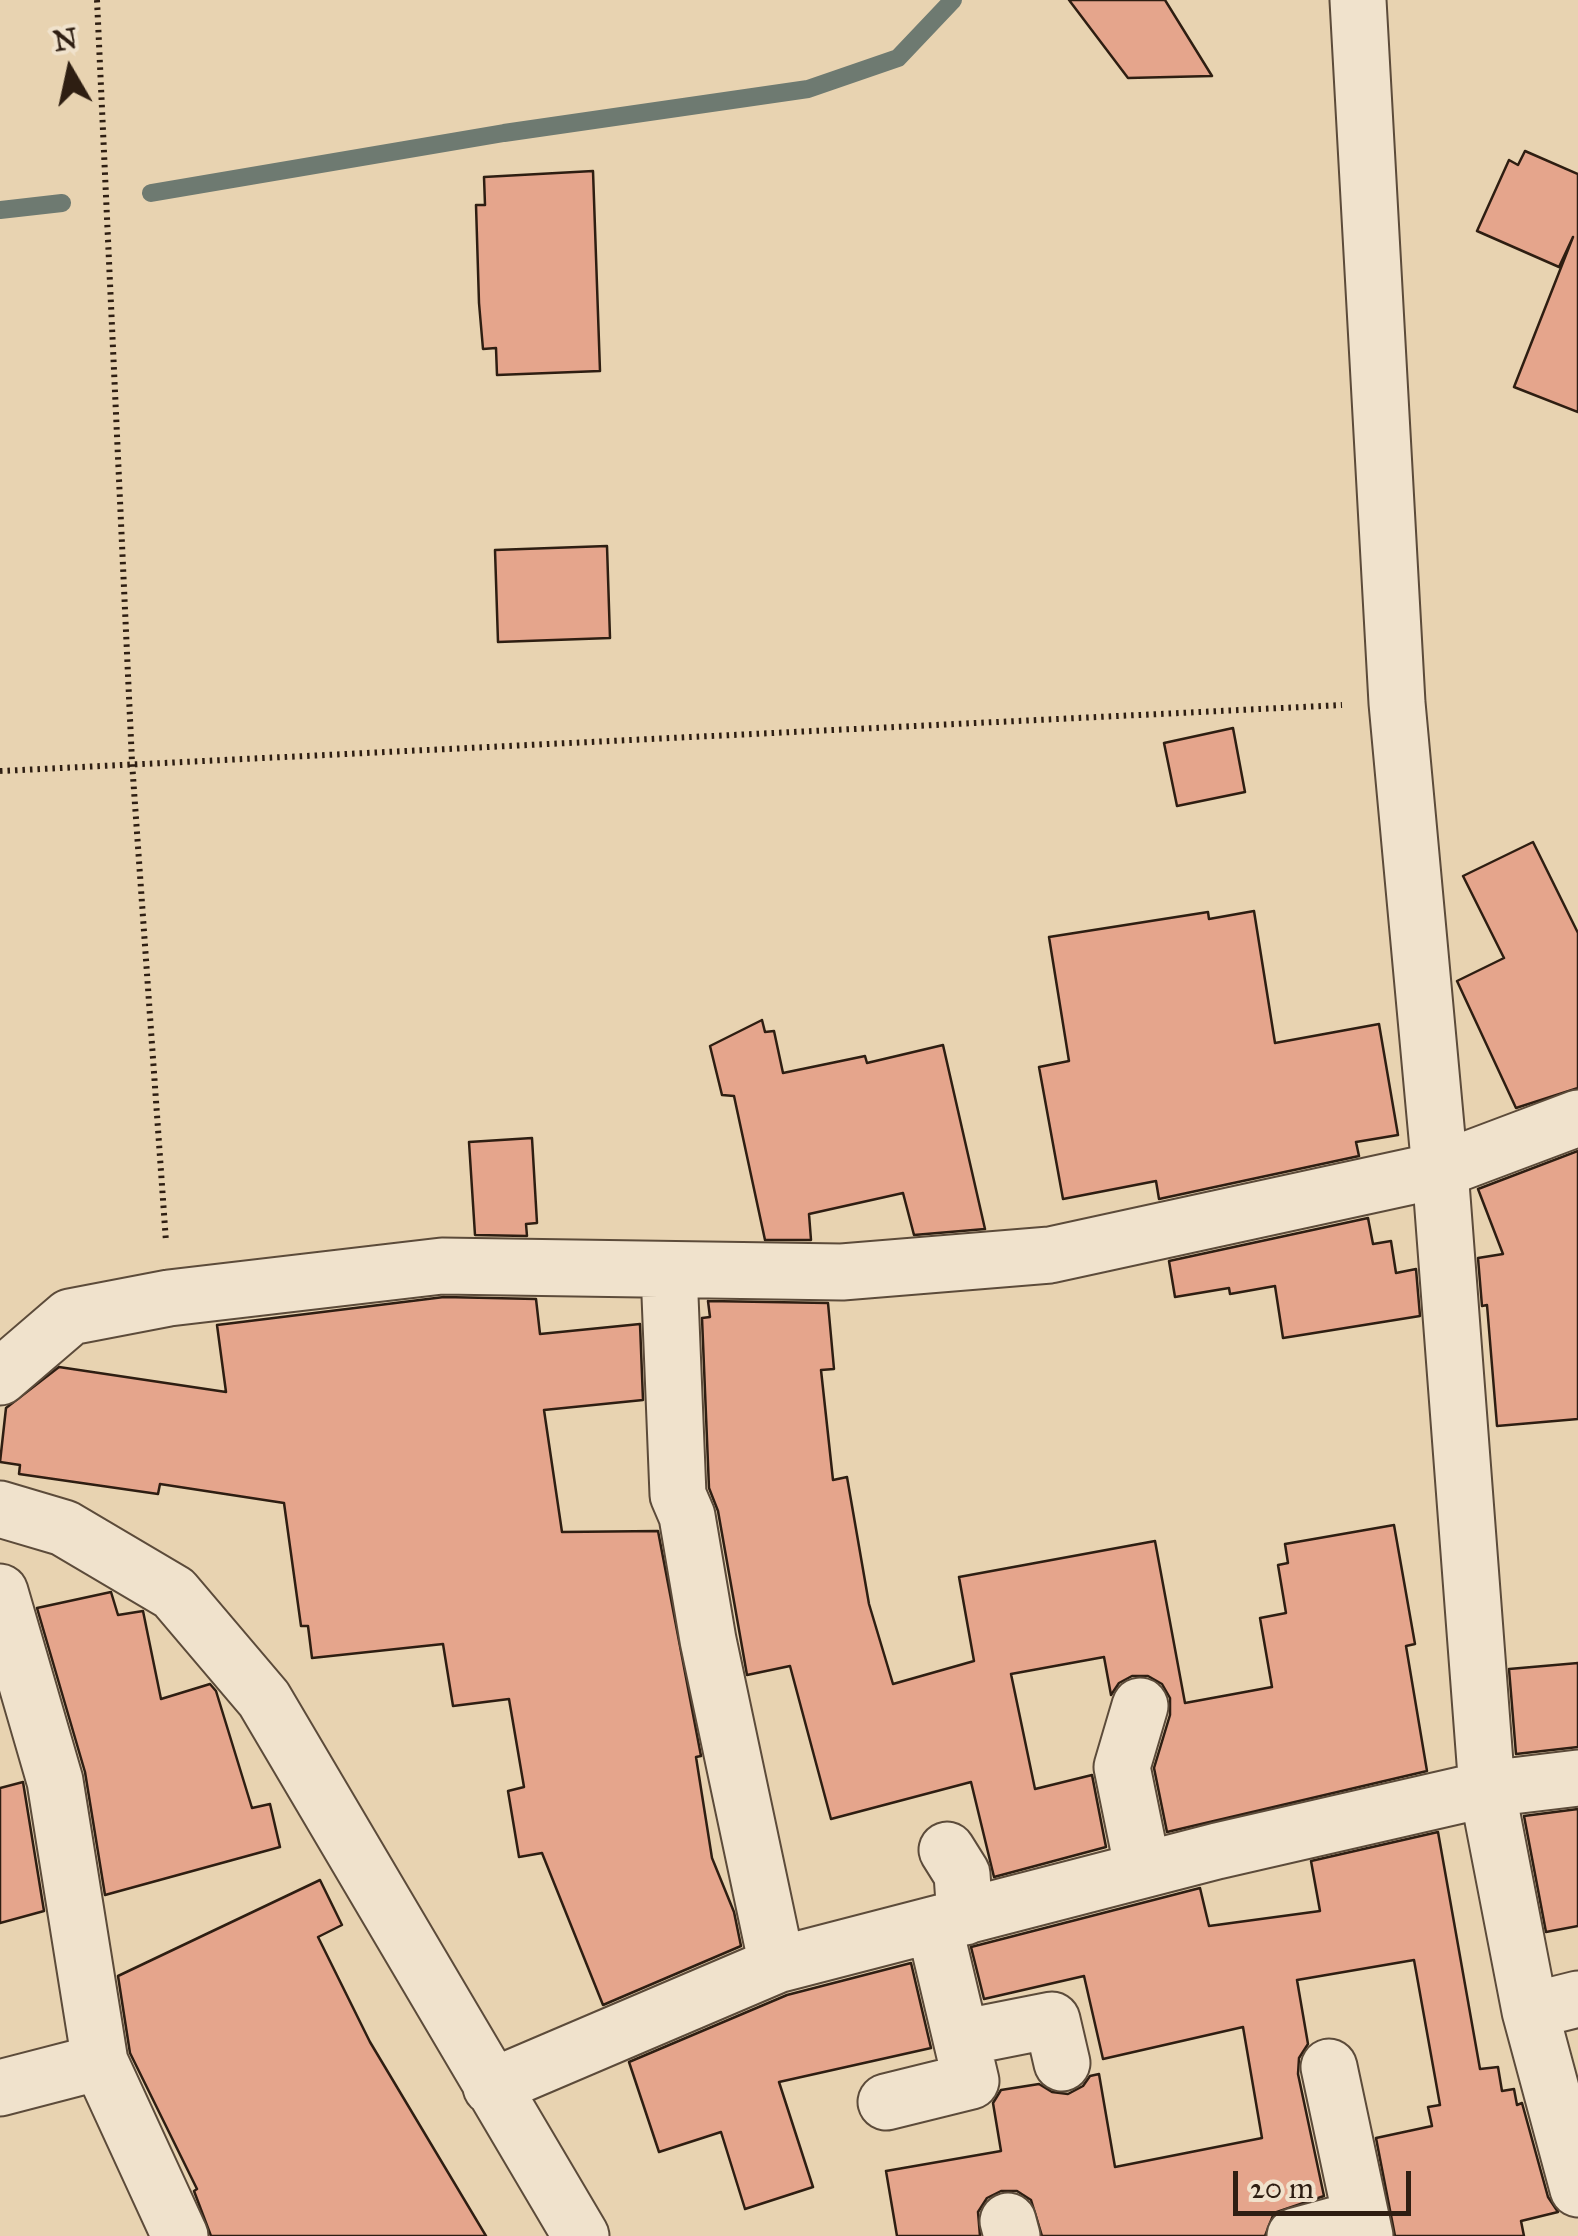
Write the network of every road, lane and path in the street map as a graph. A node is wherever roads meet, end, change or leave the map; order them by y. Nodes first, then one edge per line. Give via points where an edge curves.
1 (98, 0) edge
2 (1358, 0) edge
3 (1397, 703) junction
4 (132, 762) junction
5 (0, 771) edge
6 (1578, 1118) edge
7 (1440, 1170) junction
8 (669, 1271) junction
9 (170, 1298) junction
10 (0, 1377) edge
11 (0, 1508) edge
12 (0, 1592) edge
13 (1140, 1706) dead end
14 (1578, 1778) edge
15 (1487, 1789) junction
16 (947, 1850) dead end
17 (1143, 1870) junction
18 (949, 1921) junction
19 (778, 1966) junction
20 (1554, 2005) edge
21 (961, 2038) junction
22 (100, 2062) junction
23 (1062, 2063) dead end
24 (1329, 2066) dead end
25 (492, 2087) junction
26 (0, 2088) edge
27 (886, 2102) dead end
28 (1578, 2189) edge
29 (1363, 2227) edge
30 (180, 2236) edge
31 (581, 2236) edge
32 (1295, 2236) edge

1 - 4 path
2 - 3 street
3 - 4 path
3 - 7 street
4 - 5 path
4 - 9 path
6 - 7 street
7 - 8 street via 1050,1255 842,1272
7 - 15 street
8 - 9 street via 442,1266
8 - 19 street via 678,1495
9 - 10 street via 70,1317
11 - 25 street via 64,1528 174,1593 264,1698
12 - 22 street via 55,1781
13 - 17 street via 1122,1767
14 - 15 street
15 - 17 street
15 - 20 street
16 - 18 street via 962,1874
17 - 18 street
18 - 19 street
18 - 21 street
19 - 25 street
20 - 28 street
21 - 23 street via 1052,2020
21 - 27 street via 971,2081
22 - 26 street
22 - 30 street
24 - 29 street
25 - 31 street
29 - 32 street

